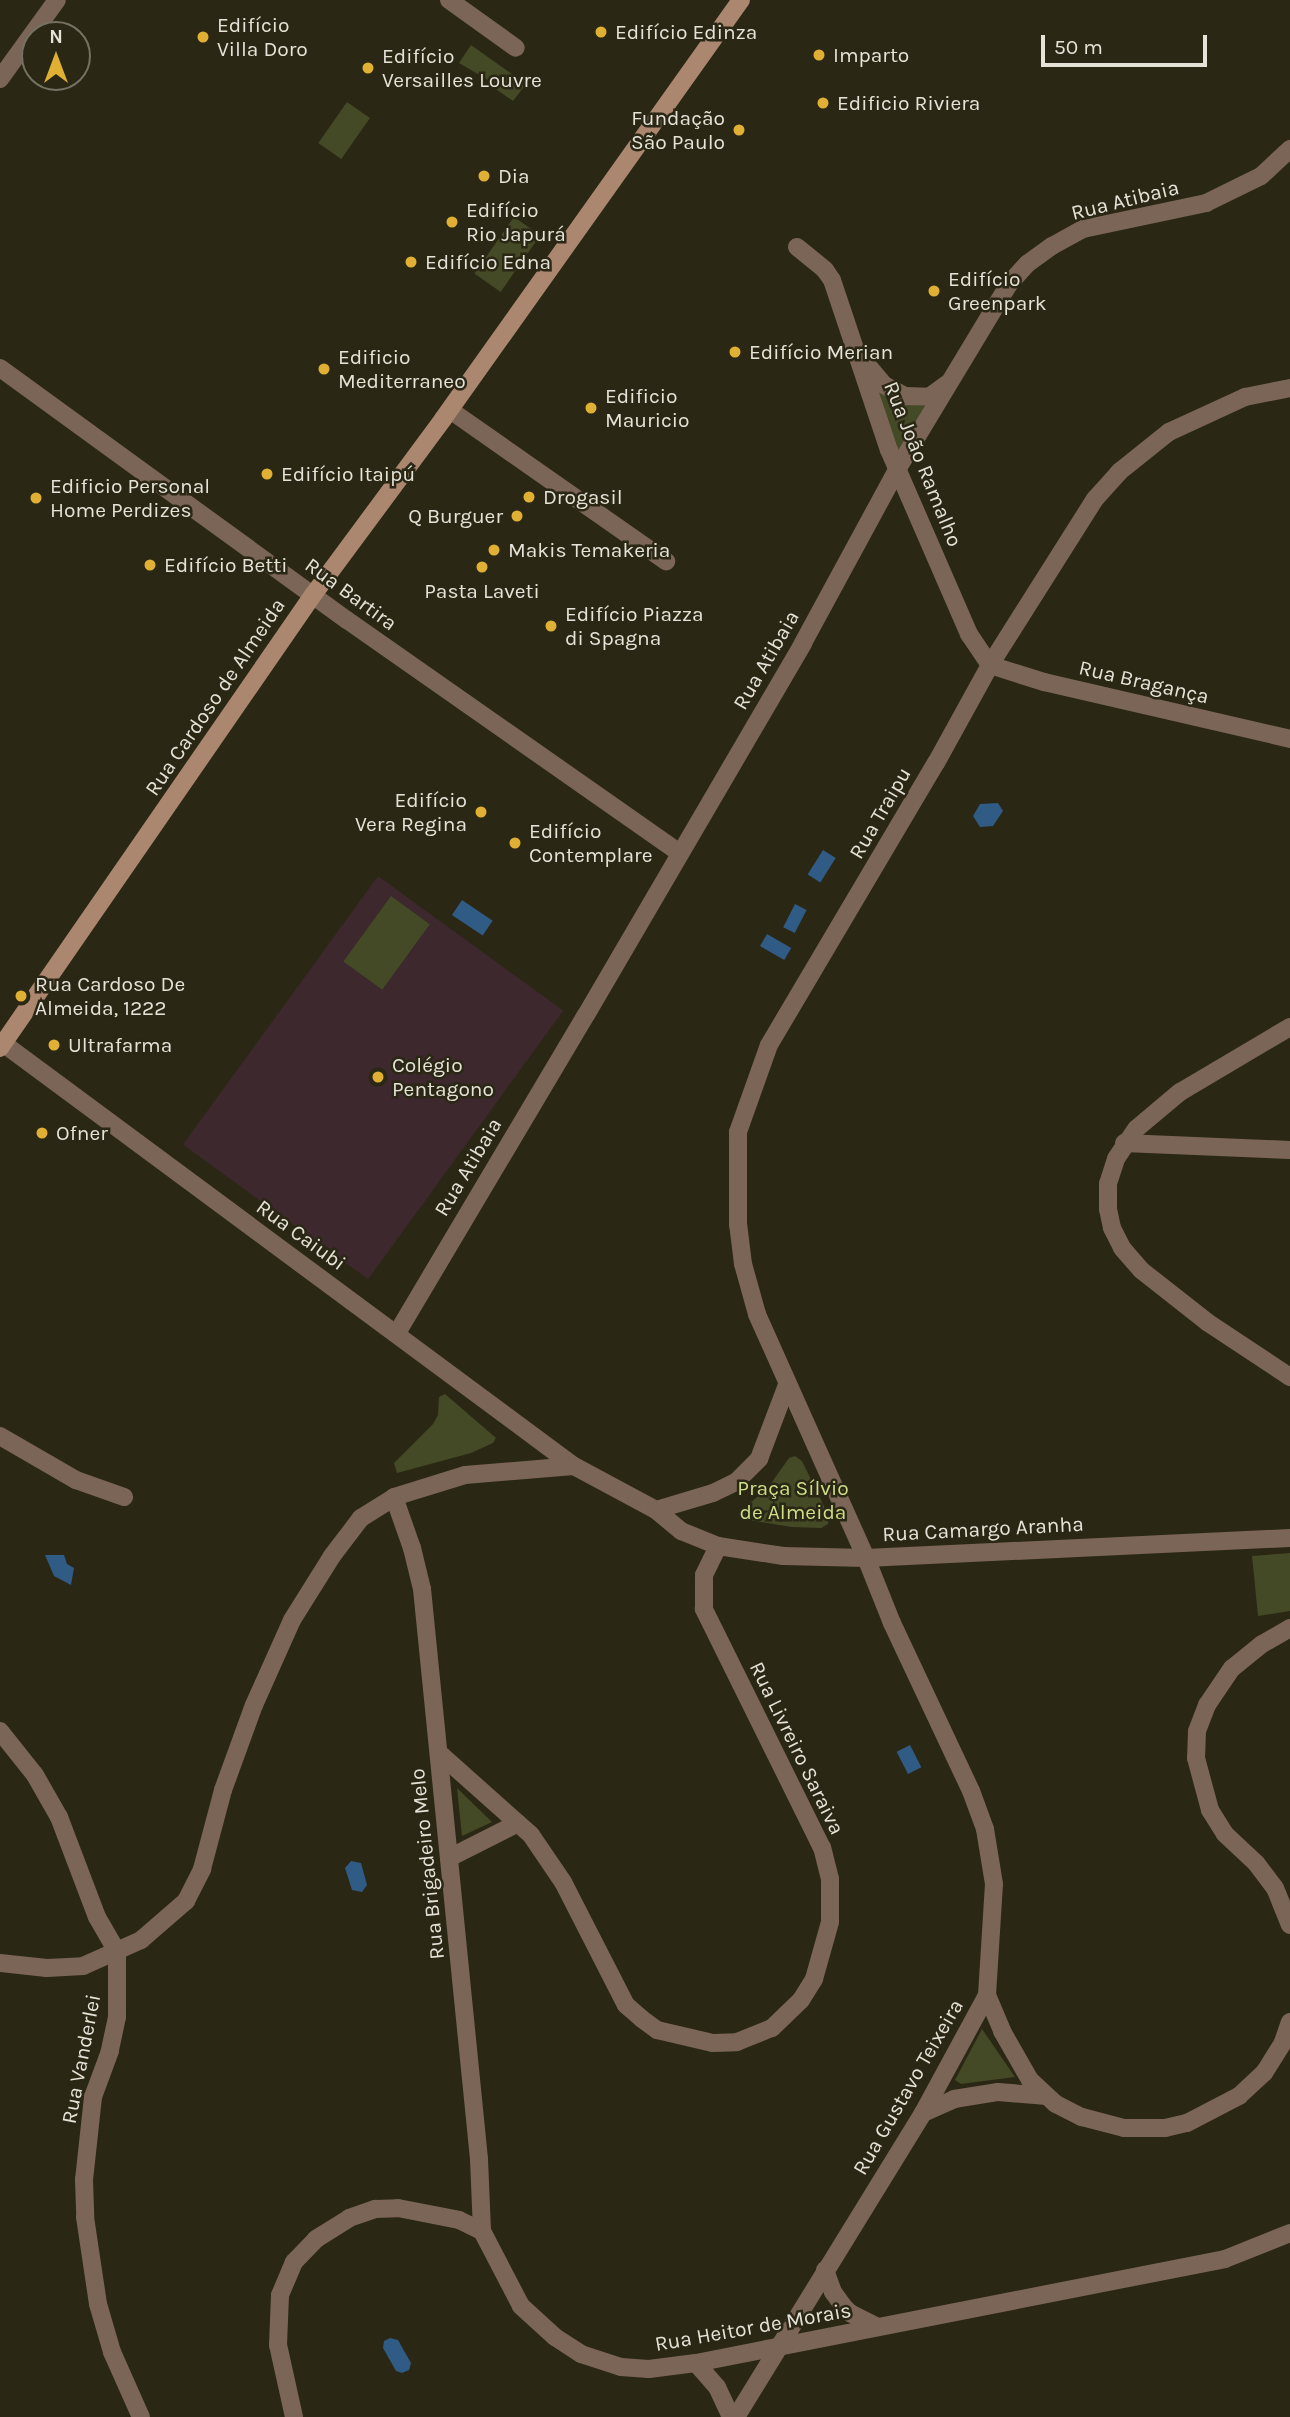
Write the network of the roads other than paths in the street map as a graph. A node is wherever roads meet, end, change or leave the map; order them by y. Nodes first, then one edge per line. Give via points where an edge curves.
1 (57, 0) edge
2 (449, 0) edge
3 (741, 0) edge
4 (516, 48) dead end
5 (0, 79) edge
6 (1290, 149) edge
7 (797, 247) dead end
8 (857, 349) junction
9 (0, 368) edge
10 (955, 375) junction
11 (1290, 388) edge
12 (450, 410) junction
13 (898, 468) junction
14 (666, 561) dead end
15 (313, 595) junction
16 (990, 665) junction
17 (1290, 739) edge
18 (680, 853) junction
19 (1290, 1027) edge
20 (1, 1044) edge
21 (1124, 1143) junction
22 (1290, 1150) edge
23 (397, 1333) junction
24 (1290, 1377) edge
25 (787, 1385) junction
26 (0, 1436) edge
27 (574, 1466) junction
28 (124, 1497) dead end
29 (394, 1497) junction
30 (656, 1510) junction
31 (1290, 1538) edge
32 (718, 1546) junction
33 (866, 1558) junction
34 (1290, 1628) edge
35 (0, 1731) edge
36 (439, 1753) junction
37 (517, 1823) junction
38 (449, 1858) junction
39 (1290, 1925) edge
40 (117, 1951) junction
41 (0, 1963) edge
42 (987, 1995) junction
43 (1290, 2022) edge
44 (1047, 2096) junction
45 (923, 2113) junction
46 (482, 2231) junction
47 (1290, 2233) edge
48 (825, 2270) junction
49 (877, 2327) junction
50 (777, 2347) junction
51 (696, 2363) junction
52 (141, 2417) edge
53 (294, 2417) edge
54 (734, 2417) edge

1 - 5 street
2 - 4 street
3 - 12 main road, Rua Cardoso de Almeida
6 - 10 street, Rua Atibaia via 1261,176 1230,194 1176,211 1083,229 1052,246 1009,284
7 - 8 street, Rua João Ramalho via 832,280
8 - 10 street via 884,385 905,396 929,397
8 - 13 street, Rua João Ramalho
9 - 15 street, Rua Bartira
10 - 13 street, Rua Atibaia
11 - 16 street, Rua Traipu via 1245,397 1199,416 1169,432 1119,472 1073,529
12 - 14 street
12 - 15 main road, Rua Cardoso de Almeida
13 - 16 street, Rua João Ramalho via 969,634
13 - 18 street, Rua Atibaia via 803,643
15 - 18 street, Rua Bartira
15 - 20 main road, Rua Cardoso de Almeida
16 - 17 street, Rua Bragança via 1044,682
16 - 25 street, Rua Traipu via 769,1045 738,1132 743,1264 757,1314
18 - 23 street, Rua Atibaia
19 - 21 street via 1180,1092
20 - 23 street, Rua Caiubi
21 - 22 street
21 - 24 street via 1108,1184 1112,1228 1122,1248 1177,1300
23 - 27 street, Rua Caiubi
25 - 30 street via 759,1459 736,1482
25 - 33 street
26 - 28 street via 76,1480
27 - 29 street via 465,1475
27 - 30 street, Rua Camargo Aranha
29 - 36 street, Rua Brigadeiro Melo via 422,1589
29 - 40 street via 361,1518 292,1620 254,1705 223,1790 202,1869 186,1901 141,1940
30 - 32 street, Rua Camargo Aranha via 681,1531
31 - 33 street, Rua Camargo Aranha
32 - 33 street, Rua Camargo Aranha via 783,1556
32 - 37 street, Rua Livreiro Saraiva via 704,1574 704,1609 822,1848 830,1879 826,1943 802,2000 772,2028 737,2042 698,2042 657,2030 626,2005 563,1882 531,1835
33 - 42 street, Rua Gustavo Teixeira via 985,1829 995,1884
34 - 39 street via 1232,1668 1207,1705 1197,1731 1196,1758 1210,1810 1225,1834 1275,1888
35 - 40 street via 35,1775 59,1817 97,1917
36 - 37 street, Rua Livreiro Saraiva
36 - 38 street, Rua Brigadeiro Melo
37 - 38 street
38 - 46 street, Rua Brigadeiro Melo via 480,2159
40 - 41 street via 83,1966
40 - 52 street, Rua Vanderlei via 117,2017 93,2097 85,2217 98,2304 112,2353
42 - 44 street via 1030,2080
42 - 45 street, Rua Gustavo Teixeira
43 - 44 street via 1264,2073 1239,2096 1187,2123 1124,2128 1082,2116
44 - 45 street via 998,2092 954,2099
45 - 48 street, Rua Gustavo Teixeira
46 - 51 street, Rua Heitor de Morais via 521,2306 581,2354 621,2367
46 - 53 street via 459,2220 398,2208 375,2209 349,2218 316,2239 294,2262 280,2295 278,2345
47 - 49 street, Rua Heitor de Morais via 1225,2259
48 - 49 street, Rua Heitor de Morais via 843,2306
48 - 50 street, Rua Gustavo Teixeira
49 - 50 street, Rua Heitor de Morais
50 - 51 street, Rua Heitor de Morais
50 - 54 street, Rua Gustavo Teixeira
51 - 54 street, Rua Gustavo Teixeira

